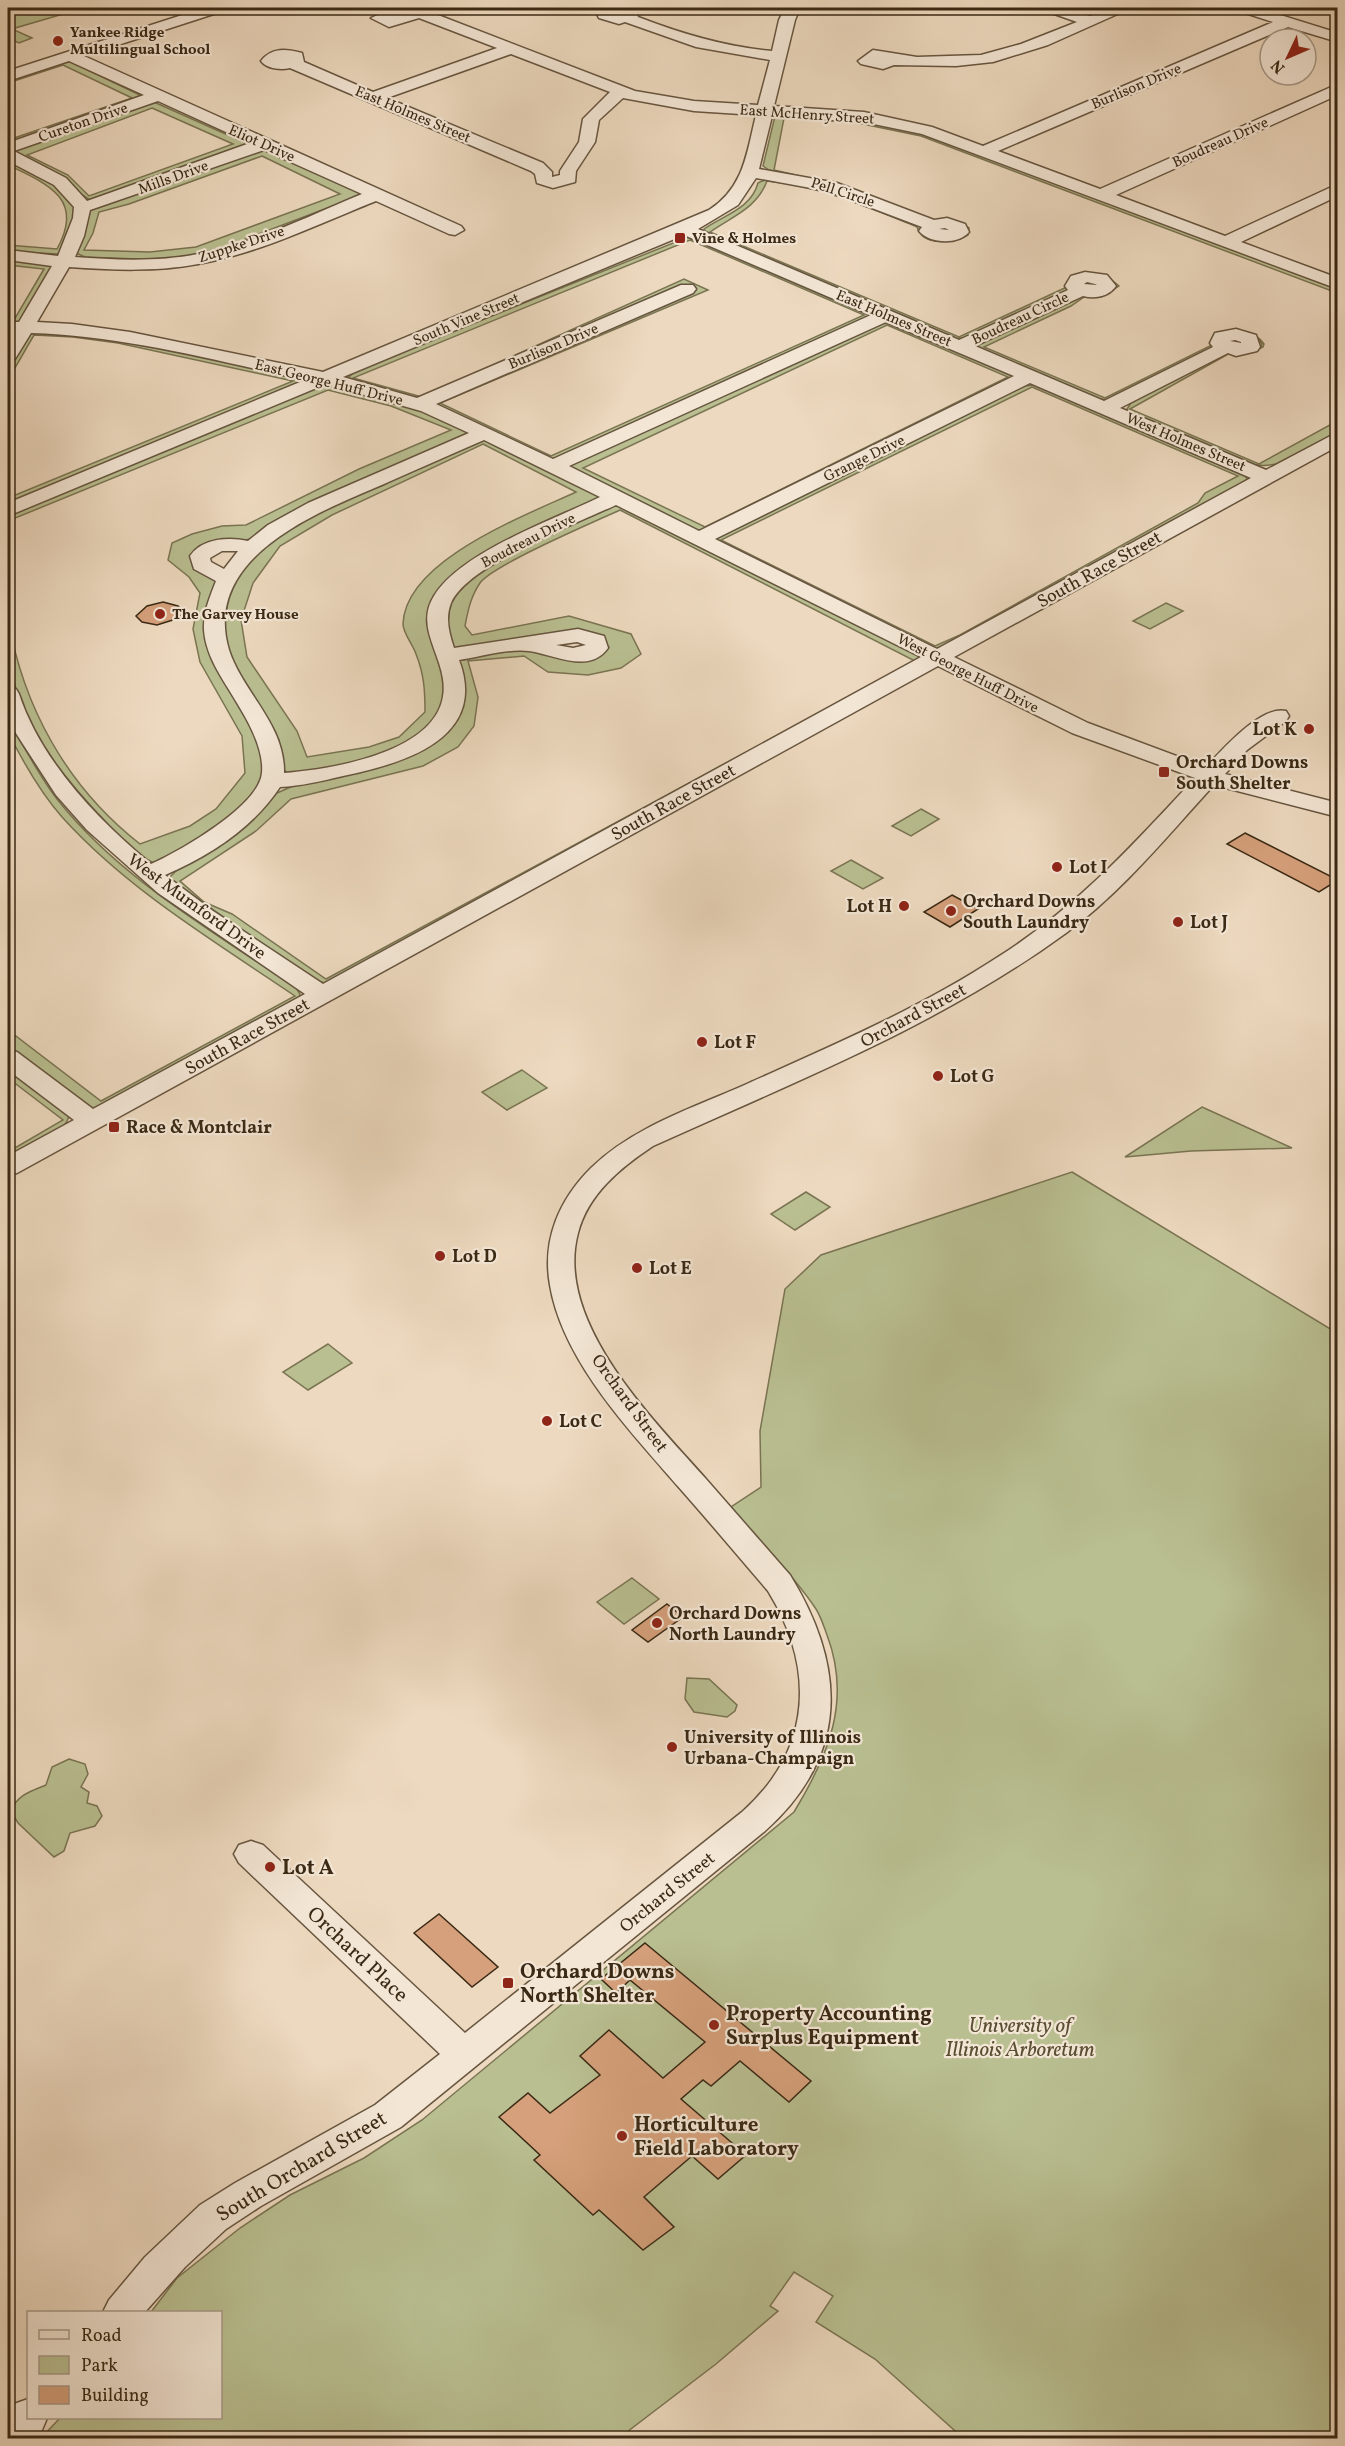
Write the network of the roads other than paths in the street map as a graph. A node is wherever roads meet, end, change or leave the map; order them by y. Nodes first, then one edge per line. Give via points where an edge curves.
1 (218, 8) edge
2 (793, 8) edge
3 (1051, 8) edge
4 (1123, 8) edge
5 (1244, 8) edge
6 (410, 9) edge
7 (628, 18) dead end
8 (1090, 21) junction
9 (1287, 22) junction
10 (1338, 38) edge
11 (510, 49) junction
12 (70, 56) junction
13 (779, 56) junction
14 (892, 60) dead end
15 (294, 64) dead end
16 (8, 76) edge
17 (1338, 89) edge
18 (621, 92) junction
19 (158, 96) junction
20 (373, 97) junction
21 (765, 110) junction
22 (264, 144) junction
23 (8, 148) edge
24 (984, 151) junction
25 (8, 154) edge
26 (750, 172) junction
27 (1338, 189) edge
28 (376, 195) junction
29 (1102, 195) junction
30 (82, 207) junction
31 (932, 225) dead end
32 (684, 229) junction
33 (454, 230) dead end
34 (1226, 242) junction
35 (8, 255) edge
36 (64, 260) junction
37 (1338, 284) edge
38 (687, 289) dead end
39 (1081, 290) dead end
40 (886, 315) junction
41 (16, 327) edge
42 (960, 346) junction
43 (1225, 348) dead end
44 (8, 355) edge
45 (1030, 376) junction
46 (324, 378) junction
47 (419, 404) junction
48 (1105, 408) junction
49 (485, 433) junction
50 (1338, 438) edge
51 (553, 466) junction
52 (1266, 477) junction
53 (614, 498) junction
54 (8, 510) edge
55 (698, 539) junction
56 (252, 548) junction
57 (228, 579) junction
58 (528, 644) dead end
59 (449, 655) junction
60 (937, 657) junction
61 (9, 704) edge
62 (1278, 716) dead end
63 (1208, 776) junction
64 (272, 780) junction
65 (1338, 810) edge
66 (149, 873) junction
67 (324, 995) junction
68 (8, 1058) edge
69 (92, 1120) junction
70 (8, 1167) edge
71 (251, 1854) dead end
72 (464, 2054) junction
73 (124, 2311) edge
74 (27, 2418) edge
75 (8, 2436) edge

1 - 12 street
2 - 13 street, South Vine Street
3 - 8 street
4 - 8 street
5 - 9 street
6 - 11 street, East McHenry Street
7 - 13 street via 703,46
8 - 14 street via 991,57 941,62
9 - 10 street
9 - 24 street, Burlison Drive
11 - 18 street, East McHenry Street
11 - 20 street
12 - 16 street
12 - 19 street, Eliot Drive
13 - 21 street, South Vine Street
15 - 20 street, East Holmes Street
17 - 29 street, Boudreau Drive
18 - 20 street, East Holmes Street via 591,119 587,142 572,164 532,165
18 - 21 street, East McHenry Street via 694,106
19 - 22 street, Eliot Drive
19 - 23 street, Cureton Drive
21 - 24 street, East McHenry Street via 889,121
21 - 26 street, South Vine Street
22 - 28 street, Eliot Drive
22 - 30 street, Mills Drive
24 - 29 street, East McHenry Street
25 - 30 street via 56,180
26 - 31 street, Pell Circle via 831,186
26 - 32 street, South Vine Street via 733,202
27 - 34 street
28 - 33 street, Eliot Drive
28 - 36 street, Zuppke Drive via 201,258 157,263
29 - 34 street, East McHenry Street
30 - 36 street via 80,230
32 - 40 street, East Holmes Street
32 - 46 street, South Vine Street
34 - 37 street, East McHenry Street
35 - 36 street, Zuppke Drive
36 - 41 street
38 - 47 street, Burlison Drive
39 - 42 street, Boudreau Circle
40 - 42 street, East Holmes Street
40 - 51 street
41 - 44 street
41 - 46 street, East George Huff Drive via 130,337
42 - 45 street, East Holmes Street
43 - 48 street
45 - 48 street, East Holmes Street
45 - 55 street, Grange Drive
46 - 47 street, East George Huff Drive
46 - 54 street, South Vine Street
47 - 49 street, East George Huff Drive
48 - 52 street, West Holmes Street
49 - 51 street, East George Huff Drive
49 - 56 street via 304,512
50 - 52 street, South Race Street
51 - 53 street, East George Huff Drive
52 - 60 street, South Race Street
53 - 55 street, West George Huff Drive
53 - 59 street, Boudreau Drive via 487,559 456,582 438,609 436,621
55 - 60 street, West George Huff Drive
56 - 57 street
56 - 57 street via 222,545 200,556 201,565
57 - 64 street via 217,614 217,651 267,738 274,768
58 - 59 street
59 - 64 street, Boudreau Drive via 455,686 452,701 445,719 422,742 369,764 293,780
60 - 63 street, West George Huff Drive via 1080,728
60 - 67 street, South Race Street
61 - 66 street, West Mumford Drive via 51,774 78,808 123,854
62 - 63 street, Orchard Street via 1239,745
63 - 65 street, West George Huff Drive
63 - 72 street, Orchard Street via 1111,882 1026,950 890,1030 644,1140 600,1174 570,1215 561,1254 563,1278 576,1321 599,1365 645,1429 791,1601 805,1628 813,1658 814,1711 808,1745 797,1771 764,1812
64 - 66 street via 221,835
66 - 67 street, West Mumford Drive
67 - 69 street, South Race Street
68 - 69 street
69 - 70 street, South Race Street
71 - 72 street, Orchard Place
72 - 73 street, South Orchard Street via 366,2131 269,2182 196,2230
74 - 75 street

